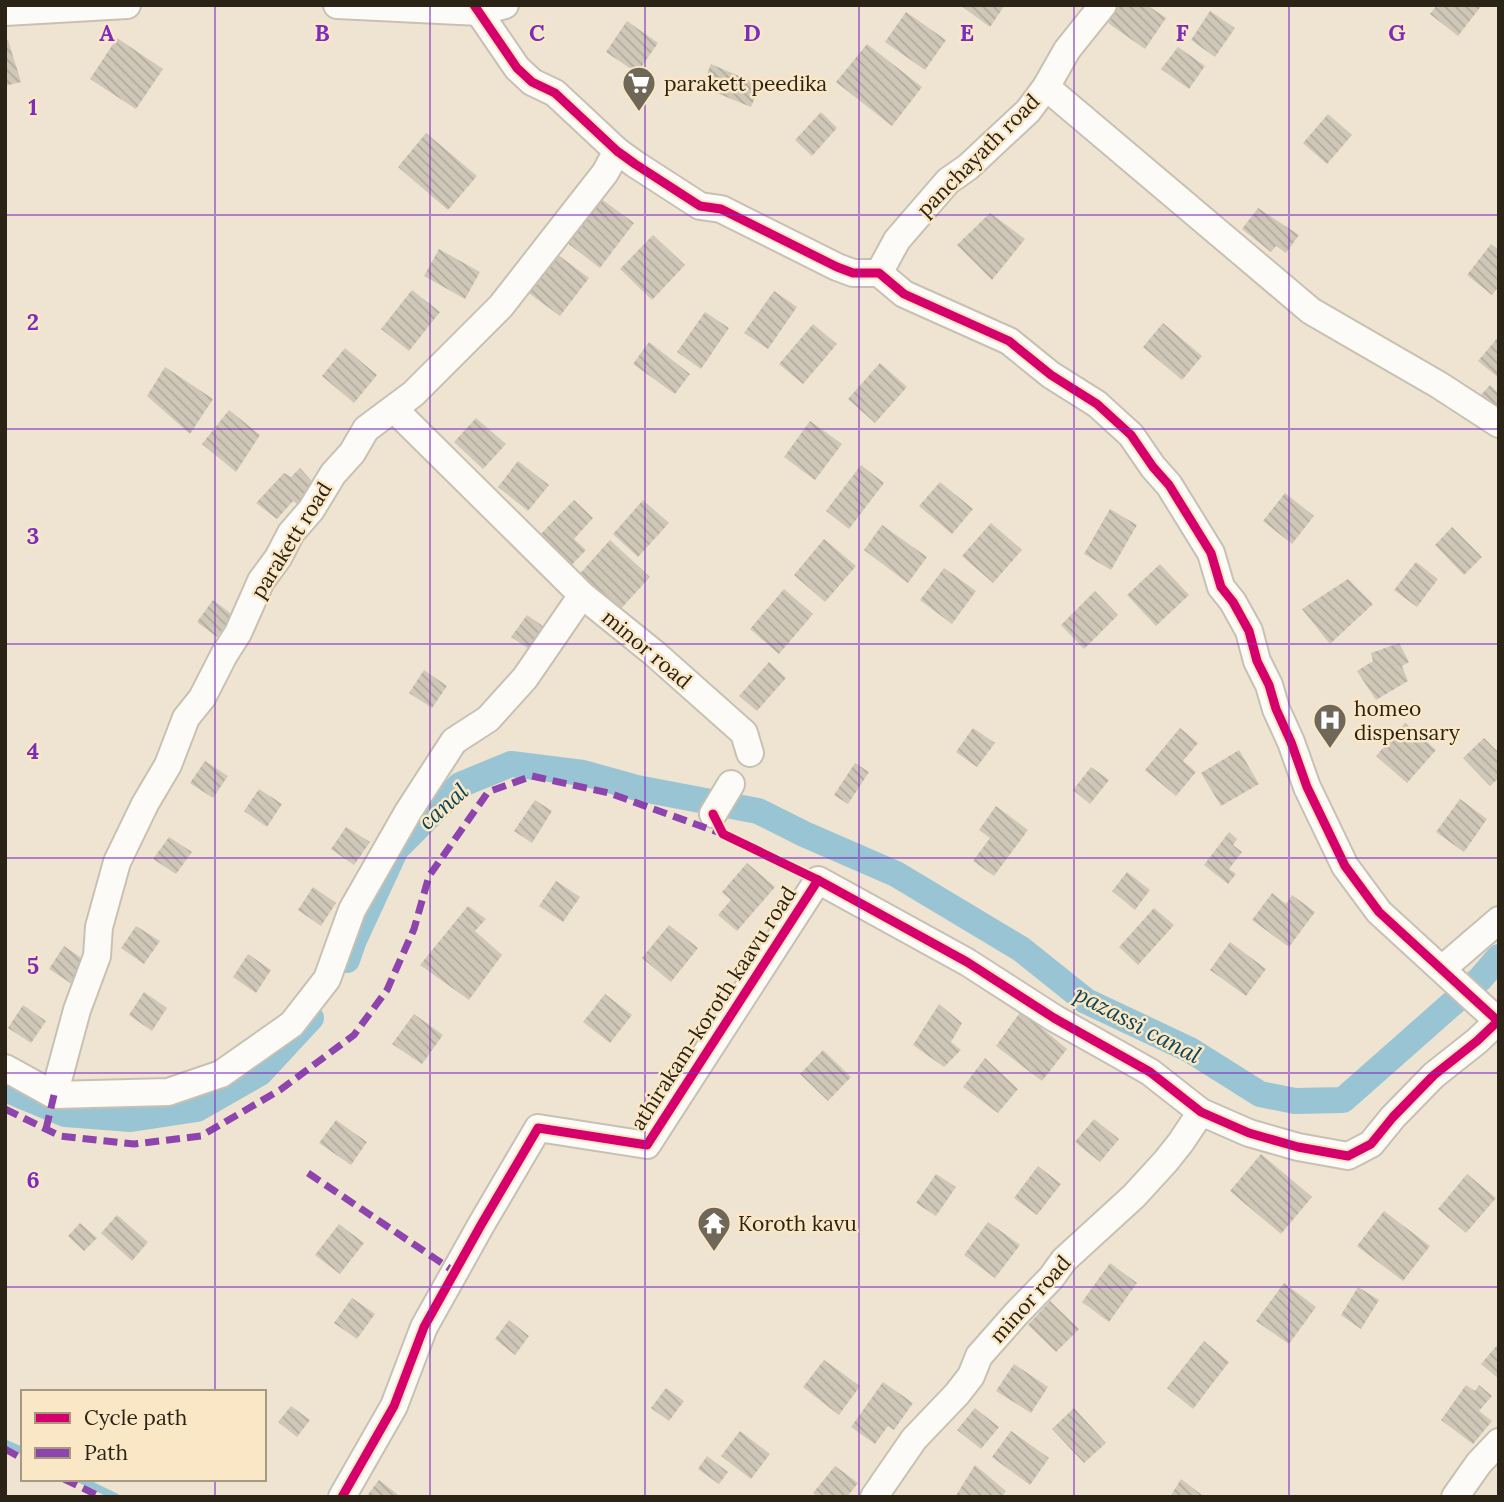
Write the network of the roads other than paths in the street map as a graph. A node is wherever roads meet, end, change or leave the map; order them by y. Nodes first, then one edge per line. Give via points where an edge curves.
1 (127, 5) edge
2 (337, 5) edge
3 (1103, 5) edge
4 (486, 7) edge
5 (5, 12) edge
6 (1046, 88) junction
7 (617, 151) junction
8 (879, 273) junction
9 (394, 409) junction
10 (1499, 424) edge
11 (582, 595) junction
12 (750, 753) dead end
13 (731, 784) dead end
14 (713, 814) dead end
15 (1499, 920) edge
16 (1457, 983) junction
17 (1498, 1021) edge
18 (5, 1068) edge
19 (54, 1095) junction
20 (1201, 1112) junction
21 (1499, 1442) edge
22 (342, 1497) edge
23 (874, 1497) edge
24 (1455, 1497) edge

1 - 5 street
2 - 4 street
3 - 6 street, panchayath road via 1067,50
4 - 7 street via 517,68 555,93
6 - 8 street, panchayath road via 1003,137 926,204 897,240
6 - 10 street via 1311,311
7 - 8 street via 700,206 721,209 853,273
7 - 9 street, parakett road via 605,173 501,306
8 - 16 street via 904,294 1009,341 1097,404 1131,435 1211,553 1221,587 1249,631 1307,787 1345,866 1379,912
9 - 11 street, minor road
9 - 19 street, parakett road via 366,429 291,533 261,581 202,698 186,718 168,765 117,862 96,956 76,1010
11 - 12 street, minor road via 744,733
11 - 19 street via 525,678 488,719 454,741 352,911 327,979 292,1024 220,1074 168,1093
13 - 14 street
15 - 16 street
16 - 17 street
17 - 20 street, athirakam-koroth kaavu road via 1434,1075 1371,1144 1348,1156 1249,1133
18 - 19 street
20 - 22 street, athirakam-koroth kaavu road via 1150,1072 967,962 818,880 647,1145 538,1128 424,1327 394,1406
20 - 23 street, minor road via 1166,1161 1064,1260 987,1346 971,1376 914,1439
21 - 24 street

